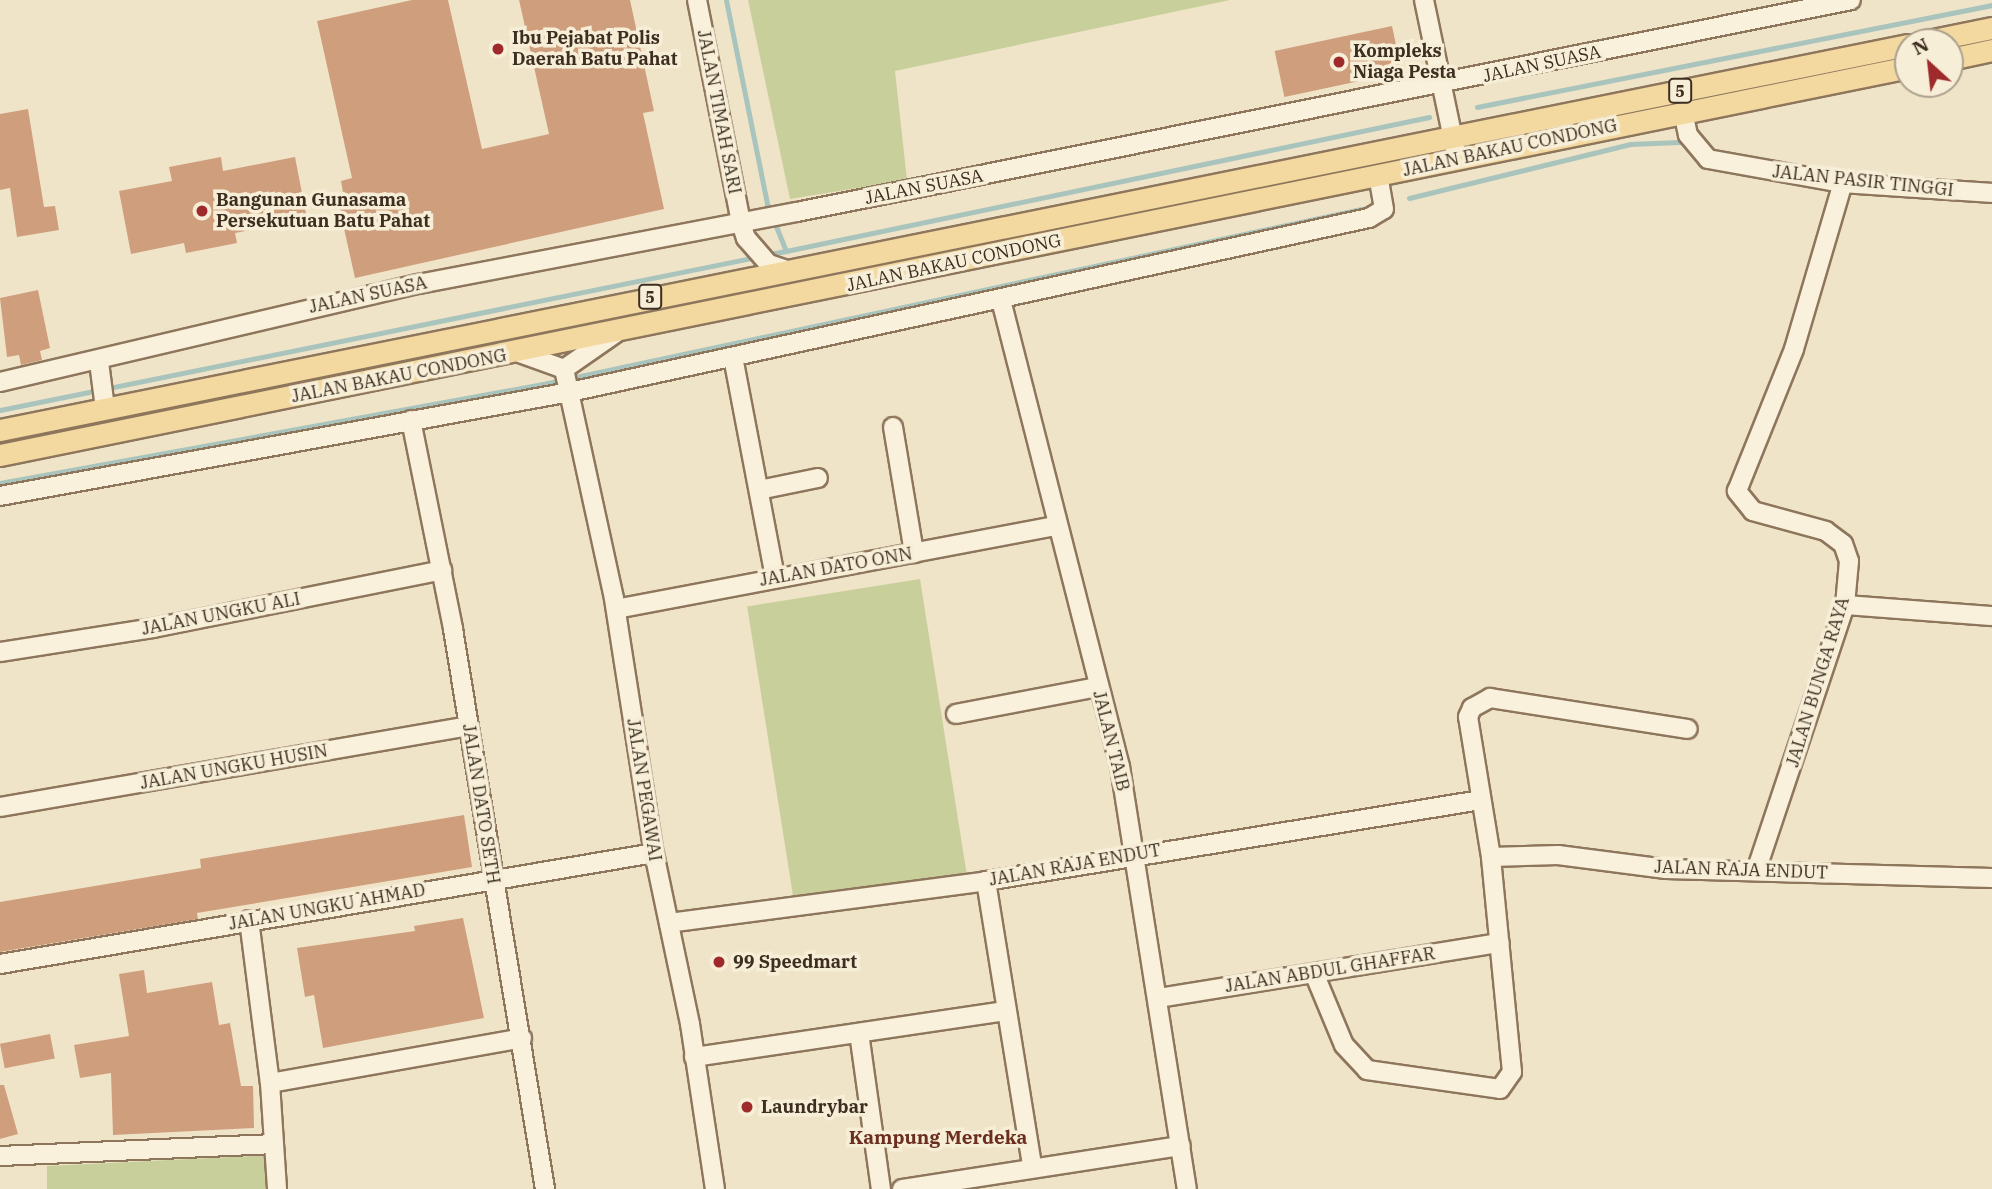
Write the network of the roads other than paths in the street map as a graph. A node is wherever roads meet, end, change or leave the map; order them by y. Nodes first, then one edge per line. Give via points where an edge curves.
1 (697, 0) edge
2 (1424, 0) edge
3 (1851, 0) edge
4 (1807, 4) edge
5 (1992, 28) edge
6 (1964, 34) edge
7 (1894, 48) edge
8 (1992, 50) edge
9 (1964, 56) edge
10 (1894, 70) edge
11 (1442, 85) junction
12 (1687, 116) junction
13 (1452, 136) junction
14 (1457, 158) junction
15 (1378, 176) junction
16 (1843, 183) junction
17 (1992, 193) edge
18 (743, 231) junction
19 (778, 267) junction
20 (1001, 300) junction
21 (619, 331) junction
22 (517, 352) junction
23 (733, 357) junction
24 (567, 380) junction
25 (0, 382) edge
26 (102, 386) junction
27 (411, 420) junction
28 (893, 427) dead end
29 (0, 430) edge
30 (0, 455) edge
31 (818, 478) dead end
32 (759, 490) junction
33 (0, 496) edge
34 (1056, 526) junction
35 (914, 553) junction
36 (442, 570) junction
37 (775, 577) junction
38 (1845, 605) junction
39 (616, 609) junction
40 (1992, 616) edge
41 (0, 652) edge
42 (1098, 687) junction
43 (956, 713) dead end
44 (468, 726) junction
45 (1688, 729) dead end
46 (1479, 800) junction
47 (0, 807) edge
48 (654, 853) junction
49 (1135, 854) junction
50 (1491, 857) junction
51 (1756, 871) junction
52 (493, 878) junction
53 (1992, 878) edge
54 (986, 881) junction
55 (249, 920) junction
56 (669, 923) junction
57 (1500, 943) junction
58 (0, 964) edge
59 (1314, 973) junction
60 (1159, 998) junction
61 (1007, 1011) junction
62 (859, 1033) junction
63 (522, 1038) junction
64 (694, 1057) junction
65 (270, 1083) junction
66 (273, 1144) junction
67 (1181, 1146) junction
68 (0, 1156) edge
69 (1032, 1166) junction
70 (277, 1189) edge
71 (545, 1189) edge
72 (715, 1189) edge
73 (881, 1189) edge
74 (902, 1189) edge
75 (1187, 1189) edge

1 - 18 street, JALAN TIMAH SARI
2 - 11 street
3 - 4 street, JALAN SUASA
4 - 11 street, JALAN SUASA
5 - 6 main road
7 - 13 main road, JALAN BAKAU CONDONG / 5
8 - 9 main road
10 - 12 main road, JALAN BAKAU CONDONG / 5
11 - 13 street
11 - 18 street, JALAN SUASA via 762,219
12 - 14 main road, JALAN BAKAU CONDONG / 5
12 - 16 street, JALAN PASIR TINGGI via 1696,146 1708,159
13 - 14 street
13 - 19 main road, JALAN BAKAU CONDONG / 5
14 - 15 main road, JALAN BAKAU CONDONG / 5
15 - 20 street via 1384,209 1369,219
15 - 21 main road, JALAN BAKAU CONDONG / 5
16 - 17 street, JALAN PASIR TINGGI
16 - 38 street, JALAN BUNGA RAYA via 1794,349 1737,491 1753,512 1826,531 1843,544 1849,561
18 - 19 street
18 - 26 street, JALAN SUASA via 419,284
19 - 26 main road, JALAN BAKAU CONDONG / 5
20 - 23 street
20 - 34 street, JALAN TAIB
21 - 22 main road, JALAN BAKAU CONDONG / 5
21 - 24 street
22 - 24 street
22 - 30 main road, JALAN BAKAU CONDONG / 5
23 - 24 street
23 - 32 street
24 - 27 street
24 - 39 street, JALAN PEGAWAI
25 - 26 street, JALAN SUASA
26 - 29 main road, JALAN BAKAU CONDONG / 5
27 - 33 street
27 - 36 street, JALAN DATO SETH
28 - 35 street
31 - 32 street
32 - 37 street
34 - 35 street, JALAN DATO ONN
34 - 42 street, JALAN TAIB
35 - 37 street, JALAN DATO ONN
36 - 41 street, JALAN UNGKU ALI via 153,628
36 - 44 street, JALAN DATO SETH
37 - 39 street, JALAN DATO ONN
38 - 40 street
38 - 51 street, JALAN BUNGA RAYA
39 - 48 street, JALAN PEGAWAI
42 - 43 street
42 - 49 street, JALAN TAIB via 1120,767
44 - 47 street, JALAN UNGKU HUSIN
44 - 52 street, JALAN DATO SETH
45 - 46 street via 1490,698 1479,701 1468,717
46 - 49 street, JALAN RAJA ENDUT
46 - 50 street
48 - 52 street, JALAN UNGKU AHMAD
48 - 56 street, JALAN PEGAWAI
49 - 54 street, JALAN RAJA ENDUT
49 - 60 street, JALAN TAIB
50 - 51 street, JALAN RAJA ENDUT via 1558,855 1667,869
50 - 57 street
51 - 53 street, JALAN RAJA ENDUT
52 - 55 street, JALAN UNGKU AHMAD
52 - 63 street, JALAN DATO SETH
54 - 56 street, JALAN RAJA ENDUT
54 - 61 street
55 - 58 street, JALAN UNGKU AHMAD
55 - 65 street
56 - 64 street, JALAN PEGAWAI
57 - 59 street, JALAN ABDUL GHAFFAR
57 - 59 street via 1512,1072 1500,1088 1367,1070 1344,1045
59 - 60 street, JALAN ABDUL GHAFFAR
60 - 67 street, JALAN TAIB
61 - 62 street
61 - 69 street
62 - 64 street
62 - 73 street
63 - 65 street
63 - 71 street, JALAN DATO SETH
64 - 72 street, JALAN PEGAWAI
65 - 66 street
66 - 68 street
66 - 70 street
67 - 69 street
67 - 75 street, JALAN TAIB
69 - 74 street

